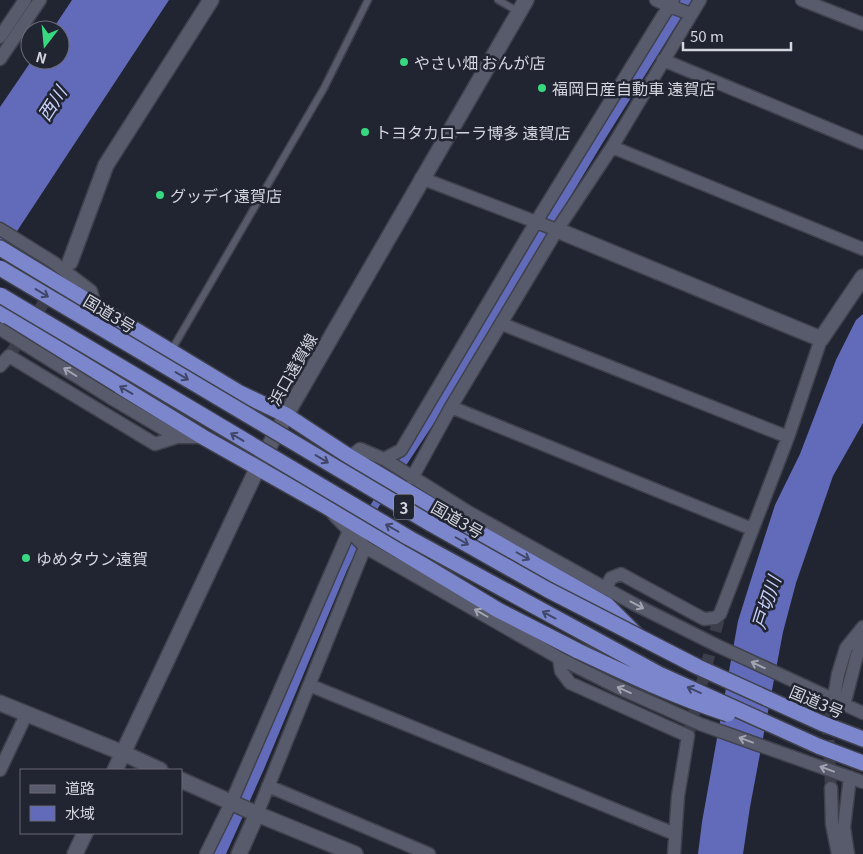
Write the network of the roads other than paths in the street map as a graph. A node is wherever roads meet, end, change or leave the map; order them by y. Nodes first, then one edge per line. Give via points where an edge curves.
1 (25, 0) edge
2 (40, 0) edge
3 (211, 0) edge
4 (368, 0) edge
5 (498, 0) edge
6 (656, 0) edge
7 (700, 0) edge
8 (802, 0) edge
9 (671, 3) edge
10 (522, 6) edge
11 (691, 14) junction
12 (863, 24) edge
13 (1, 32) edge
14 (0, 59) edge
15 (663, 60) junction
16 (863, 143) edge
17 (612, 148) junction
18 (422, 178) junction
19 (536, 222) junction
20 (0, 229) edge
21 (557, 230) junction
22 (0, 248) edge
23 (863, 249) edge
24 (70, 262) tunnel mouth
25 (0, 268) edge
26 (863, 277) edge
27 (857, 291) edge
28 (0, 295) edge
29 (95, 306) junction
30 (0, 313) edge
31 (502, 324) junction
32 (0, 330) edge
33 (821, 339) junction
34 (171, 351) junction
35 (0, 366) edge
36 (450, 408) junction
37 (286, 415) junction
38 (788, 436) junction
39 (177, 437) junction
40 (203, 437) junction
41 (350, 458) junction
42 (384, 459) junction
43 (257, 469) junction
44 (412, 478) junction
45 (327, 507) junction
46 (752, 529) junction
47 (349, 531) junction
48 (365, 547) junction
49 (606, 588) junction
50 (863, 627) edge
51 (639, 637) junction
52 (863, 642) edge
53 (559, 658) junction
54 (309, 685) junction
55 (839, 701) junction
56 (0, 702) edge
57 (27, 713) junction
58 (863, 714) edge
59 (863, 739) edge
60 (812, 743) junction
61 (123, 753) junction
62 (863, 763) edge
63 (115, 769) edge
64 (158, 769) edge
65 (0, 770) edge
66 (850, 777) junction
67 (182, 780) edge
68 (863, 782) edge
69 (268, 786) junction
70 (831, 788) tunnel mouth
71 (231, 803) junction
72 (257, 814) junction
73 (85, 834) edge
74 (675, 834) junction
75 (75, 854) edge
76 (206, 854) edge
77 (239, 854) edge
78 (355, 854) edge
79 (429, 854) edge
80 (674, 854) edge
81 (838, 854) edge
82 (848, 854) edge

1 - 13 street
2 - 14 street
3 - 24 street via 106,165
4 - 34 lane via 320,95
5 - 10 lane
6 - 9 street
7 - 11 street
8 - 12 street
9 - 11 street
9 - 19 street
10 - 18 street, 浜口遠賀線
11 - 15 street
15 - 16 street
15 - 17 street
17 - 21 street
17 - 23 street
18 - 19 street
18 - 37 street, 浜口遠賀線
19 - 21 street
19 - 42 street via 401,450
20 - 29 street via 53,262 91,291
21 - 31 street
21 - 33 street
22 - 29 highway
25 -> 51 highway, 国道3号 / 3, bridge via 431,524
26 - 27 street
27 - 33 street
60 -> 28 highway, 3, bridge via 659,674 409,538
29 - 34 highway
40 -> 30 highway
31 - 36 street
31 - 38 street
39 -> 32 street, bridge
33 - 38 street
34 - 37 highway via 238,392
35 - 39 street via 9,356 155,444
36 - 44 street
36 - 46 street
37 - 41 highway
37 - 43 street, 浜口遠賀線
38 - 46 street
39 - 40 street
40 - 43 highway
41 - 42 street via 360,449
41 -> 51 highway, bridge via 607,605
42 - 44 street
43 - 45 highway
43 - 61 street, 浜口遠賀線
44 - 49 street
45 - 47 street
45 - 60 highway, bridge via 498,610 578,651 691,702
46 - 49 street via 720,614 715,618 704,619 621,574 611,578
47 - 48 street
47 - 71 street
53 -> 48 street
48 - 54 street
49 - 55 street via 718,646
50 - 55 street via 846,648 838,674
51 - 59 highway, 国道3号 / 3, bridge via 698,667
52 - 55 street
66 -> 53 street via 700,724
53 - 74 street via 561,671 570,683 688,736
54 - 69 street
54 - 74 street
55 - 58 street
56 - 57 street
57 - 61 street
57 - 65 street
60 - 62 highway, 3
61 - 63 street, 浜口遠賀線
61 - 64 street
66 - 68 street
66 - 82 street via 844,828
67 - 71 street
69 - 72 street
69 - 79 street
70 - 81 street via 832,824
71 - 72 street
71 - 76 street
72 - 77 street
72 - 78 street
73 - 75 street
74 - 80 street

